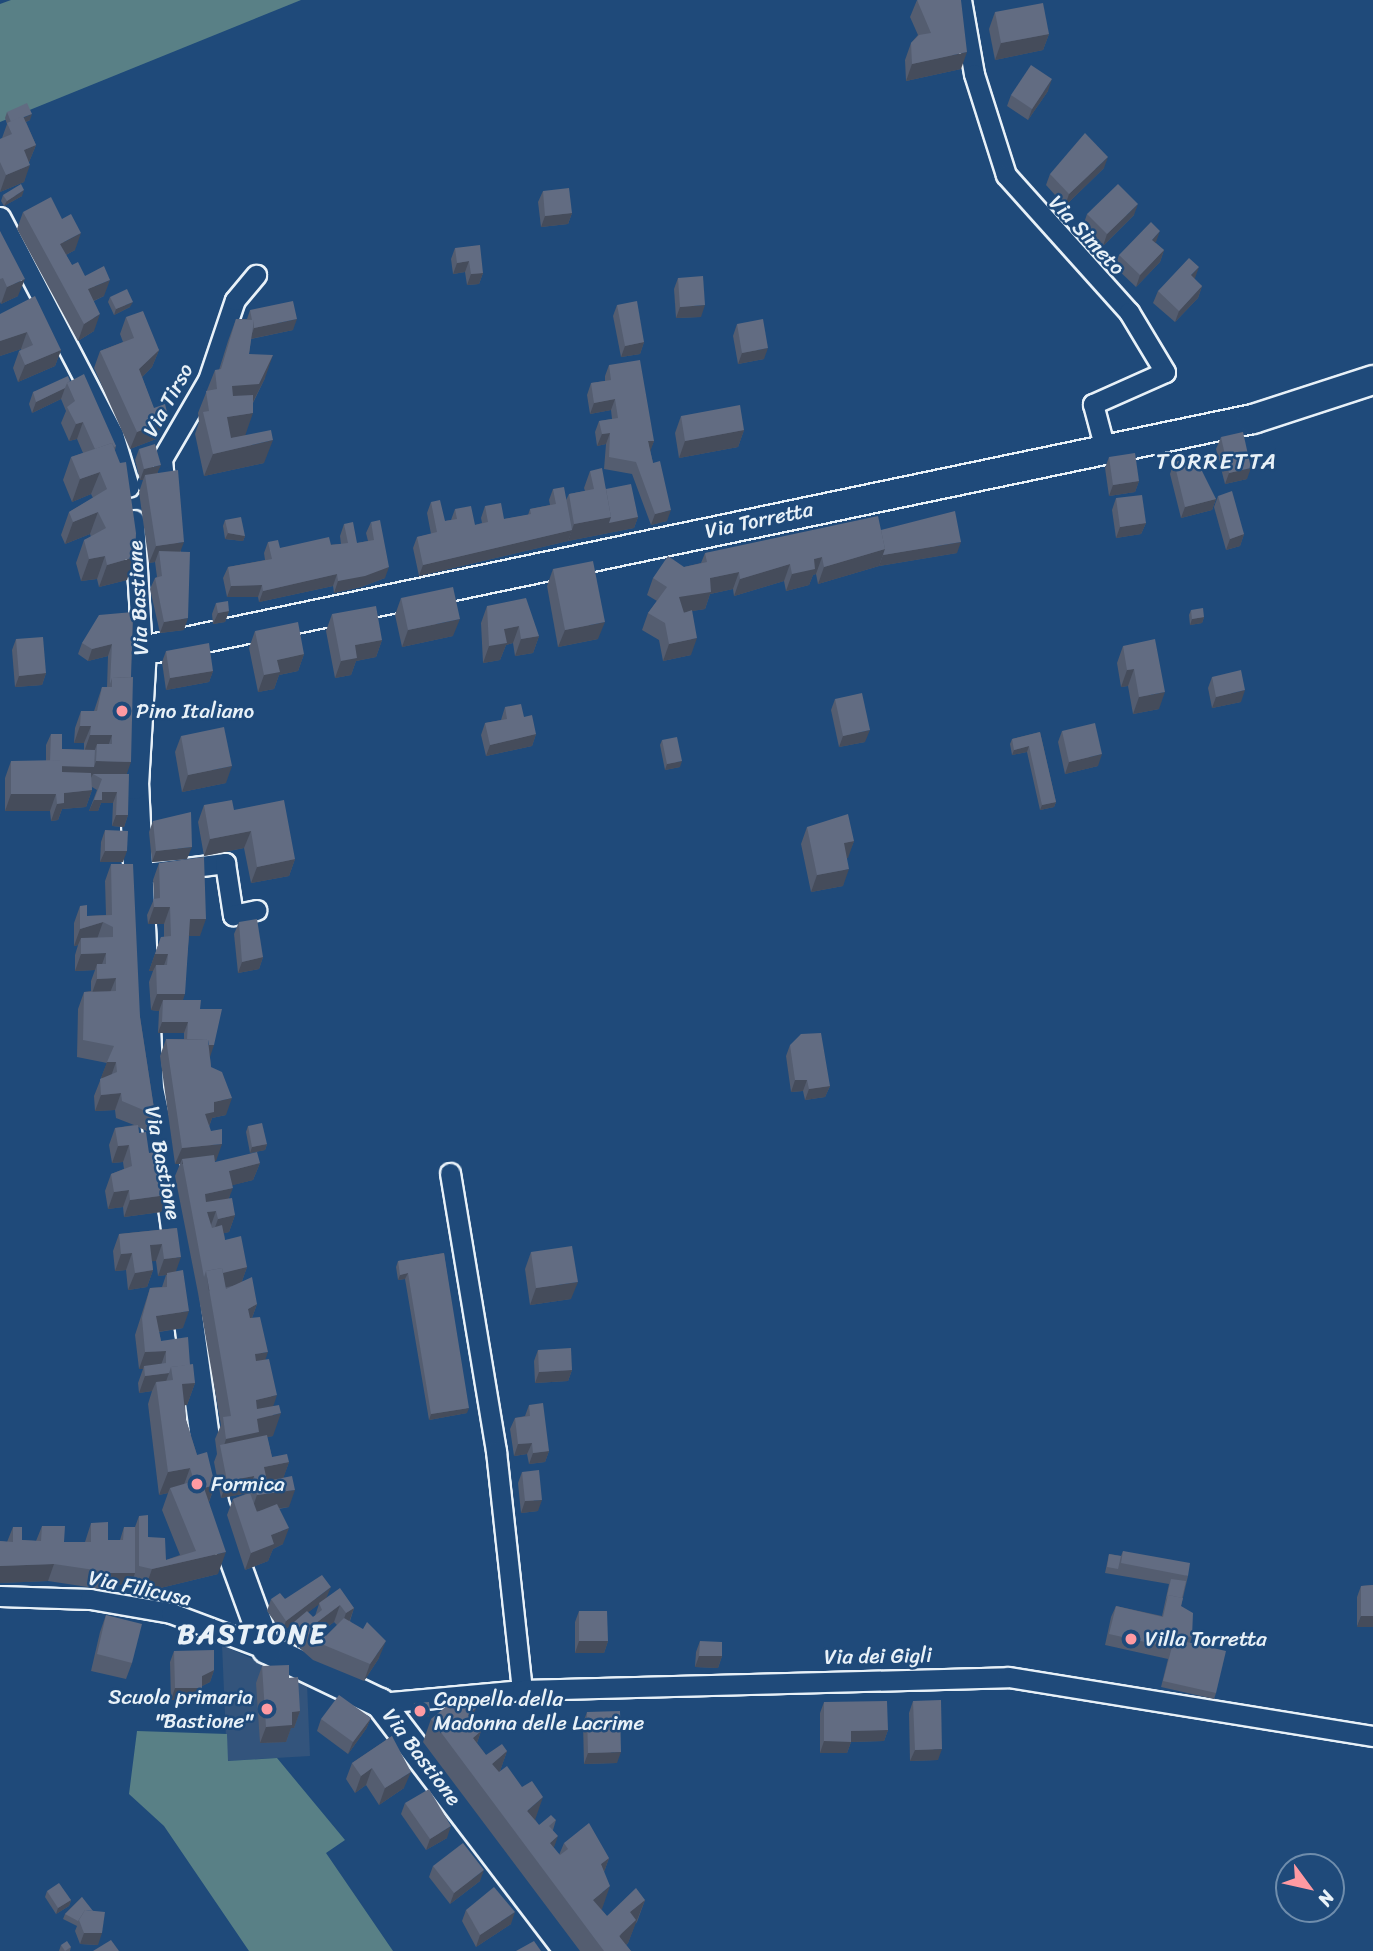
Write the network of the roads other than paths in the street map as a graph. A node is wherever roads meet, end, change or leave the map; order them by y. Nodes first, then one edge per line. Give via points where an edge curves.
1 (961, 0) edge
2 (0, 217) edge
3 (256, 275) dead end
4 (1373, 380) edge
5 (1105, 449) junction
6 (129, 488) junction
7 (142, 651) junction
8 (138, 874) junction
9 (256, 910) dead end
10 (450, 1173) dead end
11 (0, 1595) edge
12 (267, 1649) junction
13 (522, 1690) junction
14 (380, 1703) junction
15 (1373, 1736) edge
16 (569, 1951) edge

1 - 5 street, Via Simeto via 974,74 1006,175 1129,312 1165,372 1093,404
2 - 6 street, Via Bastione via 113,434
3 - 6 street, Via Tirso via 235,300 208,380 162,460 164,479
4 - 5 street, Via Torretta via 1253,419
5 - 7 street, Via Torretta
6 - 7 street, Via Bastione
7 - 8 street, Via Bastione via 134,785
8 - 9 street via 225,863 233,915
8 - 12 street, Via Bastione via 149,1089 171,1193 214,1503
10 - 13 street via 496,1451
11 - 12 street, Via Filicusa via 90,1599 171,1614
12 - 14 street, Via Bastione
13 - 14 street, Via dei Gigli
13 - 15 street, Via dei Gigli via 1008,1677
14 - 16 street, Via Bastione

